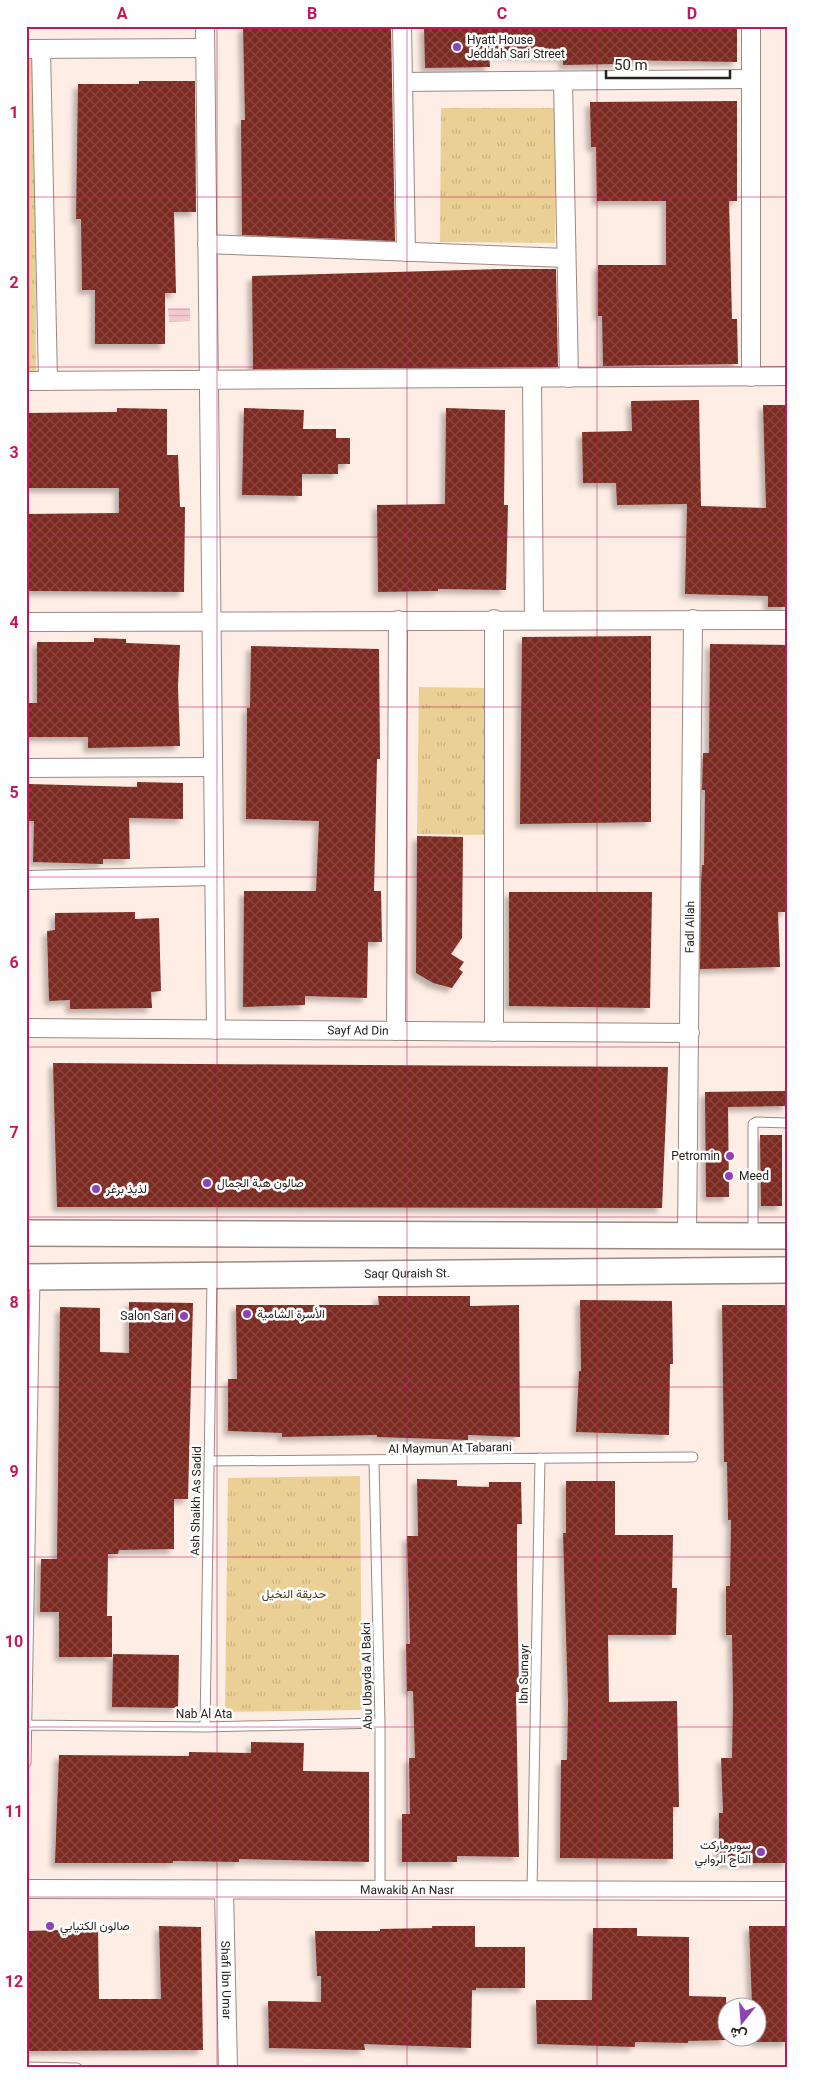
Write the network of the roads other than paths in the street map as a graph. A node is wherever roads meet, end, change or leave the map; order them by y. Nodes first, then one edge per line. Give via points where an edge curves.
1 (205, 26) edge
2 (402, 26) edge
3 (751, 26) edge
4 (205, 48) junction
5 (34, 49) edge
6 (751, 79) junction
7 (563, 81) junction
8 (403, 82) junction
9 (207, 244) junction
10 (406, 252) junction
11 (566, 258) junction
12 (788, 376) edge
13 (751, 377) junction
14 (532, 378) junction
15 (569, 378) junction
16 (208, 380) junction
17 (26, 381) edge
18 (48, 381) junction
19 (693, 619) junction
20 (398, 620) junction
21 (494, 620) junction
22 (534, 620) junction
23 (788, 620) edge
24 (211, 621) junction
25 (26, 622) edge
26 (213, 767) junction
27 (26, 768) edge
28 (214, 876) junction
29 (26, 880) edge
30 (26, 1028) edge
31 (216, 1030) junction
32 (396, 1031) junction
33 (494, 1032) junction
34 (690, 1033) junction
35 (788, 1123) edge
36 (26, 1233) edge
37 (687, 1236) junction
38 (753, 1236) junction
39 (788, 1236) edge
40 (788, 1270) edge
41 (212, 1275) junction
42 (30, 1277) edge
43 (692, 1457) dead end
44 (540, 1458) junction
45 (209, 1461) junction
46 (374, 1461) junction
47 (380, 1723) junction
48 (27, 1724) edge
49 (205, 1727) junction
50 (26, 1763) edge
51 (26, 1889) edge
52 (380, 1890) junction
53 (224, 1891) junction
54 (532, 1891) junction
55 (788, 1891) edge
56 (27, 2067) edge
57 (77, 2068) edge
58 (228, 2068) edge

1 - 4 street
2 - 8 street
3 - 6 street
4 - 5 street
4 - 9 street
5 - 18 street
6 - 7 street
6 - 13 street
7 - 8 street
7 - 11 street
8 - 10 street
9 - 10 street
9 - 16 street
10 - 11 street
11 - 15 street
12 - 13 street
13 - 15 street
14 - 15 street
14 - 16 street
14 - 22 street
16 - 18 street
16 - 24 street
17 - 18 street
19 - 22 street
19 - 23 street
19 - 34 street, Fadl Allah
20 - 21 street
20 - 24 street
20 - 32 street
21 - 22 street
21 - 33 street
24 - 25 street
24 - 26 street
26 - 27 street
26 - 28 street
28 - 29 street
28 - 31 street
30 - 31 street, Sayf Ad Din
31 - 32 street, Sayf Ad Din
32 - 33 street, Sayf Ad Din
33 - 34 street, Sayf Ad Din
34 - 37 street, Fadl Allah
35 - 38 lane via 753,1124
36 - 37 street
37 - 38 street
38 - 39 street
40 - 41 street, Saqr Quraish St.
41 - 42 street, Saqr Quraish St.
41 - 45 lane, Ash Shaikh As Sadid
42 - 48 lane
43 - 44 lane, Al Maymun At Tabarani
44 - 46 lane, Al Maymun At Tabarani
44 - 54 lane, Ibn Sumayr
45 - 46 lane, Al Maymun At Tabarani
45 - 49 lane, Ash Shaikh As Sadid
46 - 47 lane, Abu Ubayda Al Bakri
47 - 49 lane, Nab Al Ata
47 - 52 lane, Abu Ubayda Al Bakri
48 - 49 lane, Nab Al Ata
48 - 50 lane
51 - 53 street, Mawakib An Nasr
52 - 53 street, Mawakib An Nasr
52 - 54 street, Mawakib An Nasr
53 - 58 street, Shafi Ibn Umar
54 - 55 street, Mawakib An Nasr
56 - 57 lane

